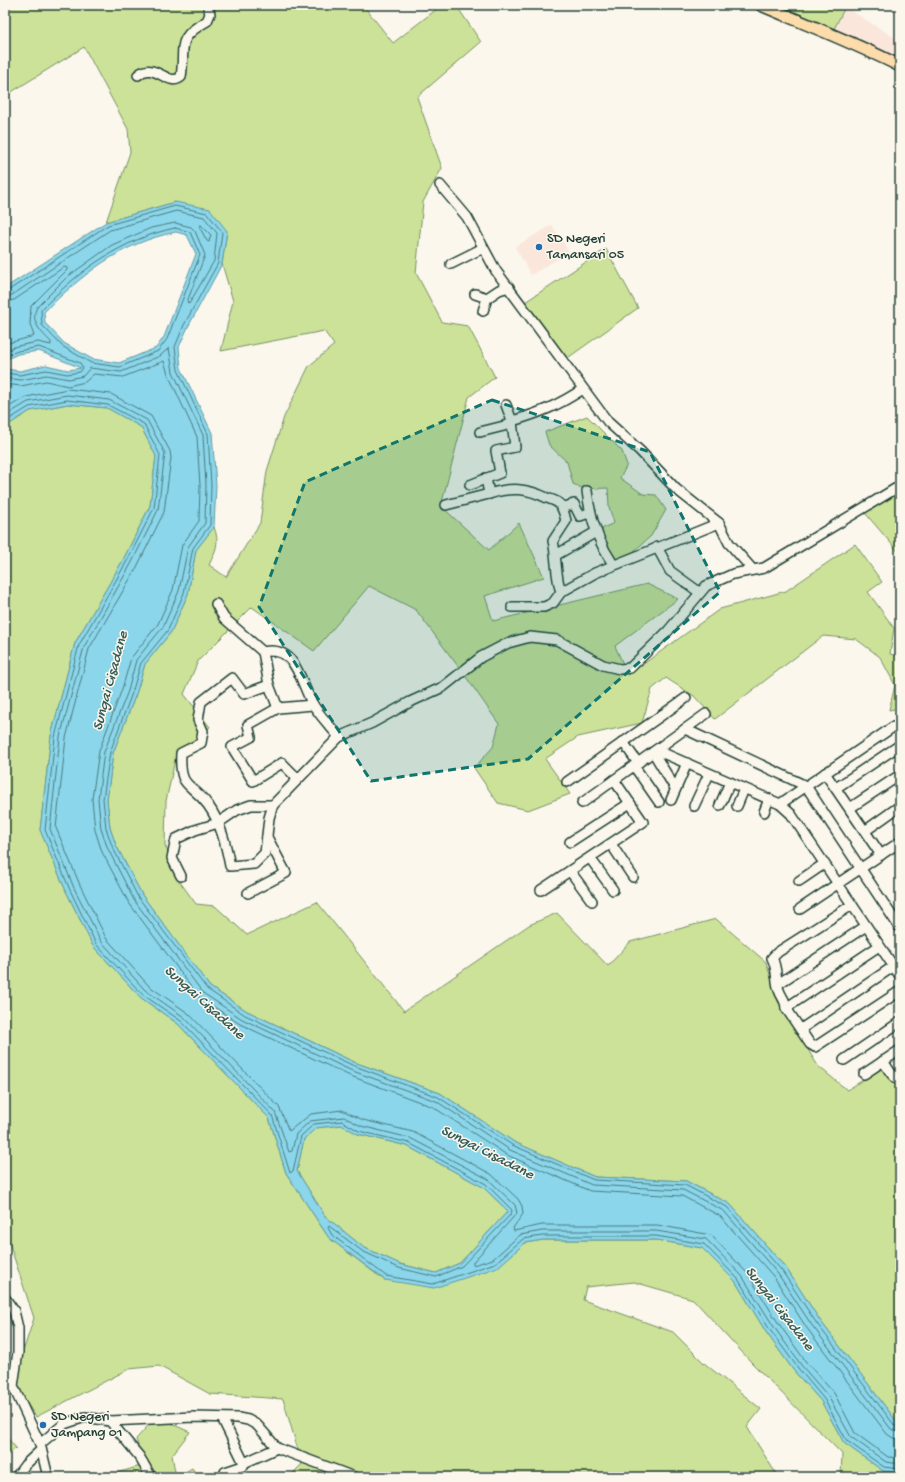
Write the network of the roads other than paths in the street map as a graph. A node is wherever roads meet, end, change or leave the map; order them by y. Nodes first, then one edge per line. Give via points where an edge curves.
1 (208, 5) edge
2 (762, 5) edge
3 (900, 66) edge
4 (138, 75) dead end
5 (440, 185) dead end
6 (483, 248) junction
7 (451, 264) dead end
8 (509, 287) junction
9 (475, 294) dead end
10 (487, 298) junction
11 (483, 310) dead end
12 (583, 389) junction
13 (506, 405) dead end
14 (512, 423) junction
15 (480, 432) dead end
16 (486, 478) junction
17 (470, 485) dead end
18 (899, 487) edge
19 (587, 491) dead end
20 (489, 494) junction
21 (446, 505) dead end
22 (562, 508) junction
23 (589, 513) junction
24 (719, 523) junction
25 (596, 532) junction
26 (656, 547) junction
27 (556, 555) junction
28 (613, 564) junction
29 (753, 570) junction
30 (561, 592) junction
31 (699, 592) junction
32 (216, 604) dead end
33 (512, 607) dead end
34 (263, 652) junction
35 (269, 685) junction
36 (686, 698) dead end
37 (313, 705) junction
38 (278, 708) junction
39 (706, 714) dead end
40 (893, 727) dead end
41 (684, 729) junction
42 (339, 737) junction
43 (623, 742) junction
44 (900, 745) edge
45 (654, 751) junction
46 (687, 763) junction
47 (636, 764) junction
48 (825, 773) junction
49 (709, 774) junction
50 (900, 775) edge
51 (298, 779) junction
52 (614, 780) junction
53 (567, 782) dead end
54 (730, 782) junction
55 (806, 786) junction
56 (675, 788) junction
57 (836, 788) junction
58 (744, 789) junction
59 (769, 799) junction
60 (671, 800) dead end
61 (659, 802) dead end
62 (582, 803) dead end
63 (630, 803) junction
64 (780, 804) junction
65 (273, 805) junction
66 (720, 805) dead end
67 (694, 806) dead end
68 (737, 806) dead end
69 (900, 806) edge
70 (850, 808) junction
71 (764, 812) dead end
72 (218, 823) junction
73 (865, 831) junction
74 (267, 837) junction
75 (570, 842) dead end
76 (900, 842) edge
77 (611, 844) junction
78 (881, 855) junction
79 (590, 858) junction
80 (824, 864) junction
81 (861, 868) junction
82 (570, 871) junction
83 (181, 876) dead end
84 (633, 877) dead end
85 (799, 881) dead end
86 (838, 884) junction
87 (541, 890) dead end
88 (613, 890) dead end
89 (248, 893) dead end
90 (592, 901) dead end
91 (852, 905) junction
92 (800, 909) dead end
93 (866, 926) junction
94 (900, 928) edge
95 (879, 946) junction
96 (896, 964) edge
97 (900, 976) edge
98 (778, 984) junction
99 (900, 991) edge
100 (786, 1008) junction
101 (900, 1022) edge
102 (801, 1029) junction
103 (900, 1050) edge
104 (844, 1060) dead end
105 (883, 1061) junction
106 (864, 1074) dead end
107 (900, 1080) edge
108 (5, 1298) edge
109 (13, 1386) junction
110 (5, 1392) edge
111 (222, 1418) junction
112 (110, 1421) junction
113 (40, 1447) junction
114 (277, 1448) junction
115 (244, 1463) junction
116 (225, 1472) dead end
117 (16, 1477) edge
118 (48, 1477) edge
119 (151, 1477) edge
120 (354, 1477) edge

1 - 4 street via 210,14 207,21 194,28 182,46 181,77 173,80 150,70 142,71
2 - 3 main road
5 - 6 street via 467,218
6 - 7 street
6 - 8 street
8 - 10 street
8 - 12 street
9 - 10 street
10 - 11 street
12 - 14 street via 541,413
12 - 24 street via 608,422 640,451 676,490
13 - 14 street
14 - 15 street
14 - 16 street via 515,446 496,451 500,473
16 - 17 street
16 - 20 street
18 - 29 street via 764,568
19 - 23 street
20 - 21 street
20 - 22 street via 502,490 533,491 558,503
22 - 23 street via 574,504 580,516
22 - 27 street via 566,520 552,541
23 - 25 street
24 - 26 street
24 - 29 street via 729,543
25 - 27 street
25 - 28 street
26 - 28 street
26 - 31 street via 670,571
27 - 30 street via 556,577
28 - 30 street
29 - 31 street via 719,579
30 - 33 street via 553,603 544,607
31 - 42 street via 668,631 630,668 620,669 603,664 557,640 530,637 482,657 444,687
32 - 34 street via 224,618
34 - 35 street
34 - 37 street via 273,650 284,654 295,665
35 - 38 street
35 - 72 street via 244,694 232,678 201,702 198,720 203,731 201,743 181,753 180,767 184,783 208,804
36 - 43 street
37 - 38 street
37 - 42 street
38 - 51 street via 248,725 251,737 232,747 253,781 282,763
39 - 41 street
40 - 48 street
41 - 45 street
41 - 55 street
42 - 51 street
43 - 47 street
43 - 53 street
44 - 57 street
45 - 46 street
45 - 47 street
45 - 56 street
46 - 49 street
46 - 56 street
47 - 52 street
47 - 61 street
48 - 55 street
48 - 57 street
49 - 54 street
49 - 67 street
50 - 70 street
51 - 65 street
52 - 62 street
52 - 63 street
54 - 58 street
54 - 66 street
55 - 64 street
55 - 81 street
56 - 60 street
57 - 70 street
58 - 59 street
58 - 68 street
59 - 64 street
59 - 71 street
63 - 75 street
63 - 77 street via 643,822
64 - 80 street via 790,814
65 - 72 street via 251,805 237,810
65 - 74 street
69 - 73 street
70 - 73 street
72 - 74 street via 230,866 259,862 265,853
72 - 83 street via 176,839 172,858
73 - 78 street
74 - 89 street via 286,873
76 - 78 street
77 - 79 street
77 - 84 street
78 - 81 street
79 - 82 street
79 - 88 street
80 - 85 street
80 - 86 street
81 - 86 street
81 - 94 street
82 - 87 street
82 - 90 street
86 - 91 street
86 - 92 street
91 - 93 street
91 - 98 street via 774,955 772,958
93 - 95 street
93 - 98 street
95 - 96 street
95 - 100 street
96 - 97 street
96 - 102 street
98 - 100 street via 786,1001
99 - 102 street via 815,1047 810,1044
100 - 102 street
101 - 104 street
103 - 105 street
105 - 106 street
105 - 107 street via 892,1075
108 - 109 street via 14,1311 18,1328 18,1352
109 - 110 street
109 - 113 street
111 - 112 street
111 - 114 street via 238,1418 253,1422
111 - 115 street
112 - 113 street via 85,1417 64,1424
112 - 119 street via 135,1450
113 - 117 street
113 - 118 street
114 - 115 street
114 - 120 street
115 - 116 street via 243,1466

